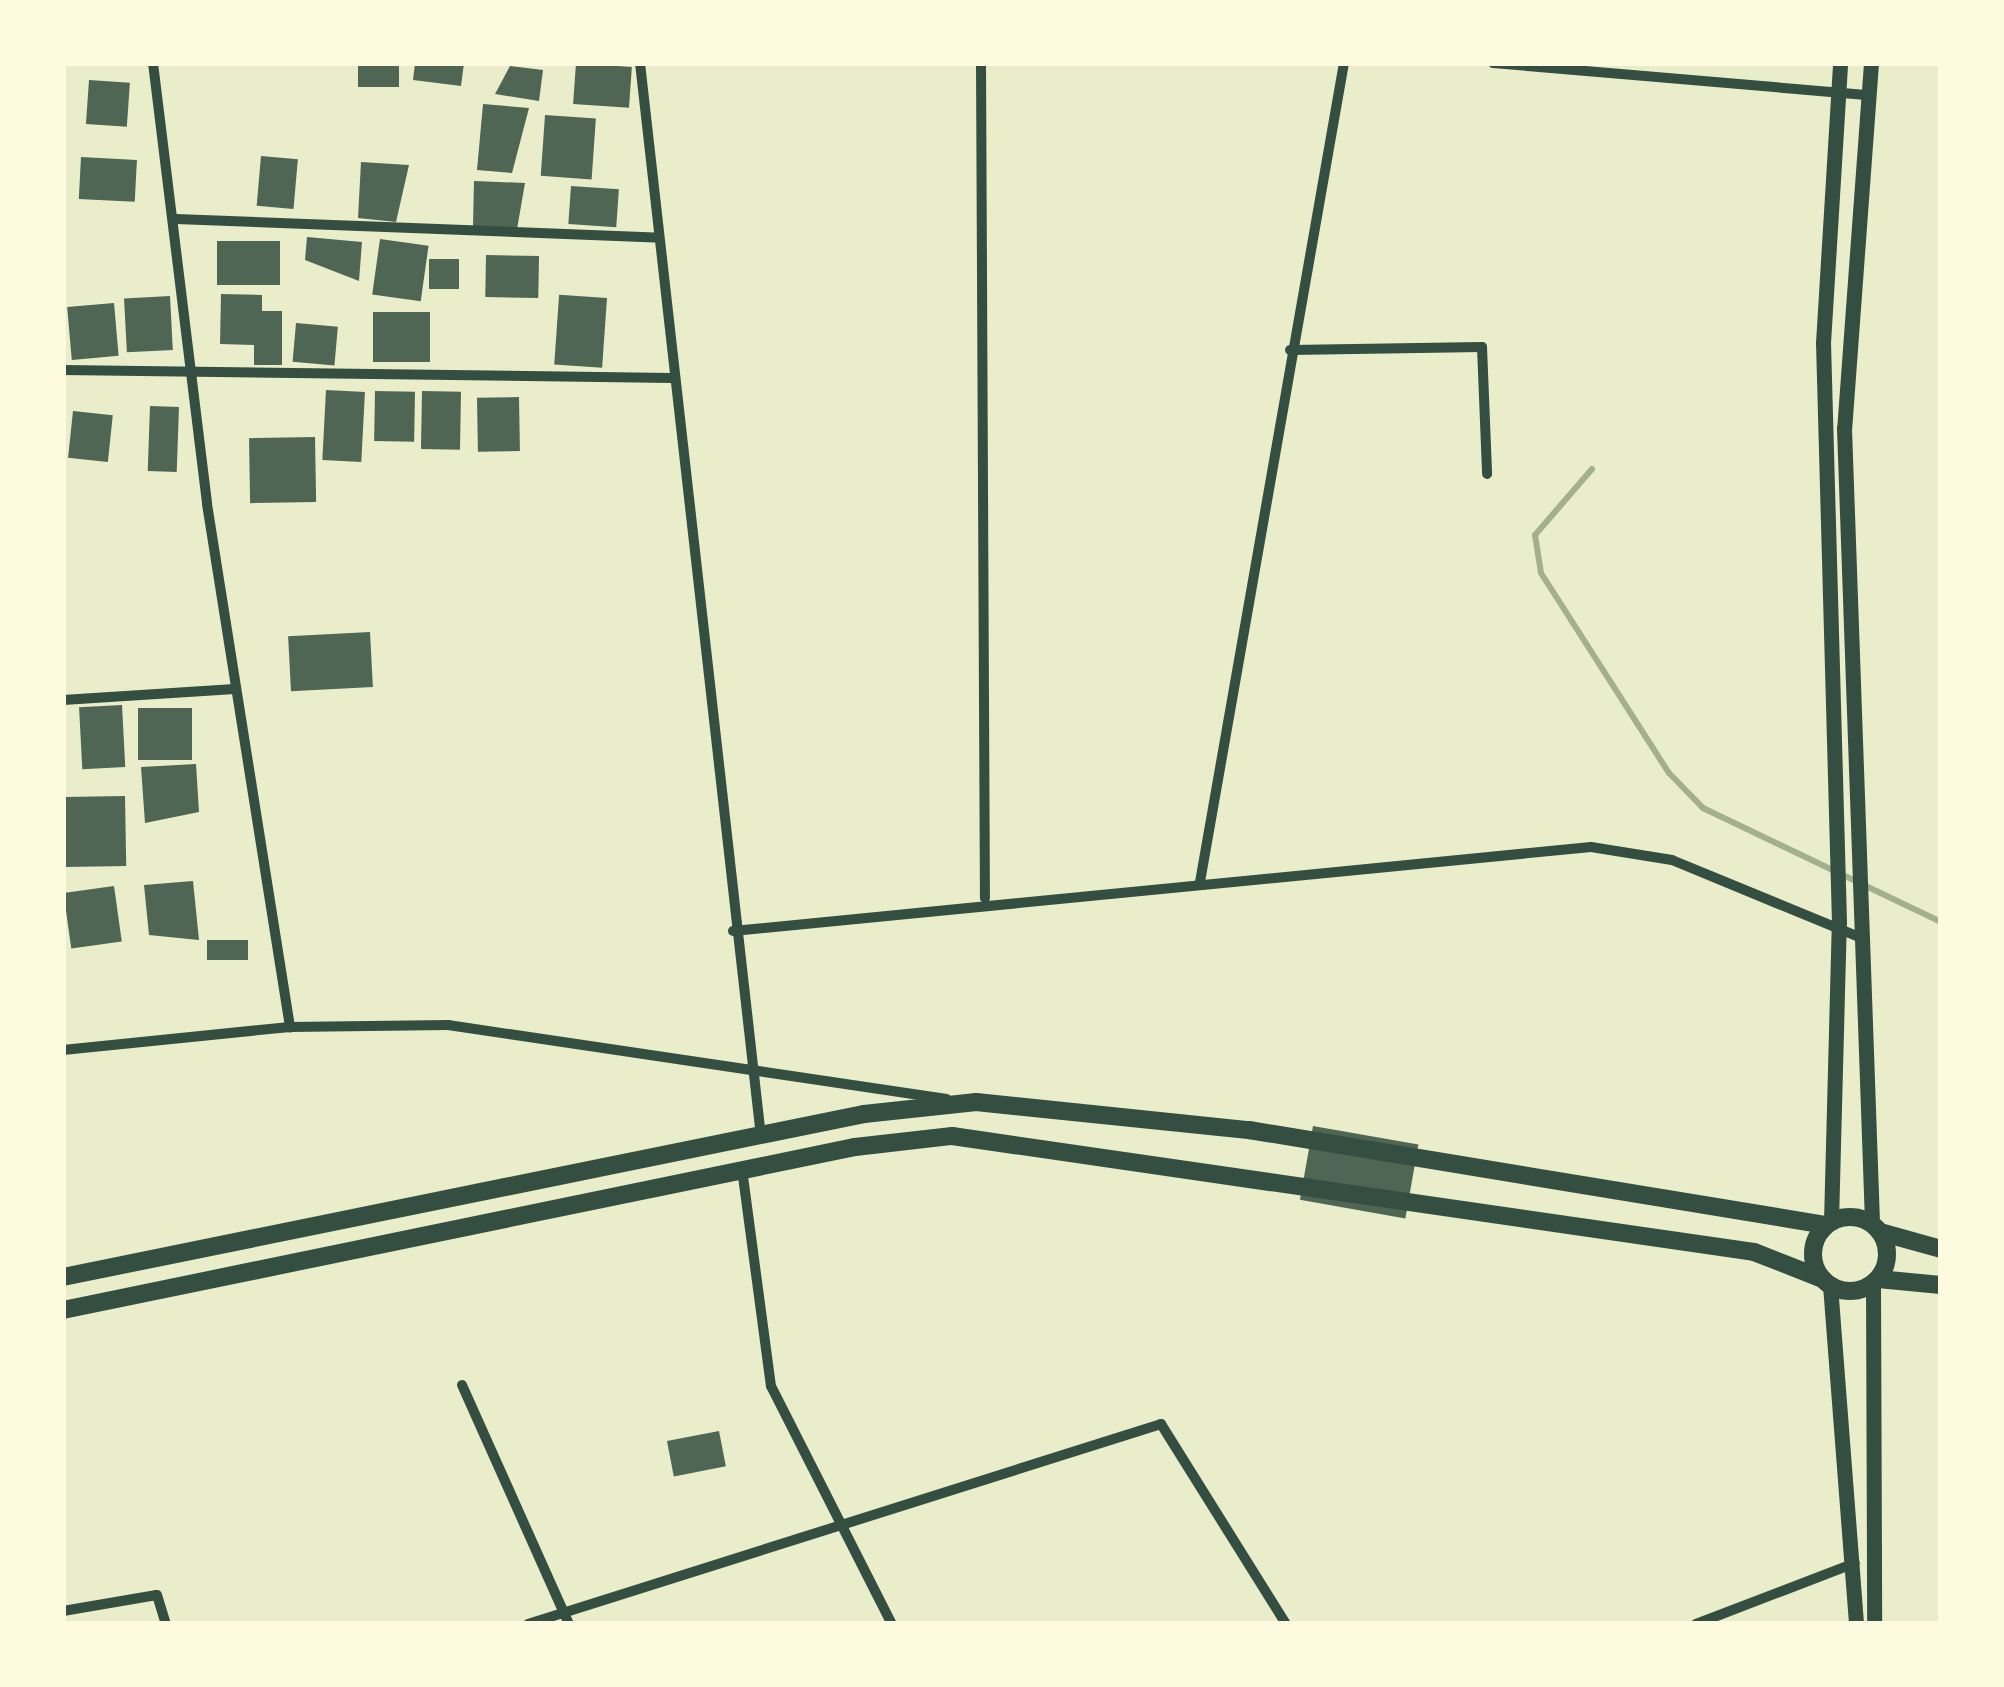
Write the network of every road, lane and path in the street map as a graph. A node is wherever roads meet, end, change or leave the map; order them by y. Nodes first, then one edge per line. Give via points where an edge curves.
1 (153, 63) edge
2 (640, 63) edge
3 (981, 63) edge
4 (1344, 63) edge
5 (1493, 63) edge
6 (1840, 63) edge
7 (1871, 63) edge
8 (1616, 69) edge
9 (1836, 93) junction
10 (1866, 95) junction
11 (176, 219) junction
12 (655, 237) junction
13 (1290, 350) junction
14 (63, 370) edge
15 (199, 370) junction
16 (672, 378) junction
17 (1486, 474) dead end
18 (235, 689) junction
19 (63, 700) edge
20 (1201, 882) junction
21 (986, 898) junction
22 (1839, 929) junction
23 (733, 931) junction
24 (1859, 931) junction
25 (290, 1027) junction
26 (63, 1050) edge
27 (751, 1078) junction
28 (976, 1102) junction
29 (1060, 1104) junction
30 (761, 1137) junction
31 (1056, 1143) junction
32 (742, 1169) junction
33 (1829, 1223) junction
34 (1876, 1228) junction
35 (1941, 1249) edge
36 (63, 1277) edge
37 (1876, 1281) junction
38 (1827, 1282) junction
39 (1941, 1286) edge
40 (63, 1310) edge
41 (462, 1385) dead end
42 (843, 1524) junction
43 (1855, 1563) junction
44 (63, 1611) edge
45 (566, 1618) edge
46 (166, 1624) edge
47 (528, 1624) edge
48 (892, 1624) edge
49 (1286, 1624) edge
50 (1696, 1624) edge
51 (1856, 1624) edge
52 (1874, 1624) edge

1 - 11 street
2 - 12 street
3 - 21 street
4 - 13 street
5 - 8 street
6 - 9 main road
7 - 10 main road
8 - 9 street
9 - 10 street
9 - 22 main road via 1823,343
10 - 24 main road via 1844,351
11 - 12 street
11 - 15 street
12 - 16 street
13 - 17 street via 1483,347
13 - 20 street
14 - 15 street
15 - 16 street
15 - 18 street
16 - 23 street
18 - 19 street
18 - 25 street
20 - 21 street
20 - 22 street via 1636,850
21 - 23 street
22 - 24 street
22 - 33 main road
23 - 27 street
24 - 34 main road
25 - 26 street
25 - 27 street via 448,1025
27 - 28 street
27 - 30 street
28 - 29 highway
28 - 30 highway
29 - 31 highway
29 - 33 highway
30 - 36 highway
31 - 32 highway via 927,1138
31 - 38 highway via 1754,1252
32 - 40 highway
32 - 42 street via 771,1386
33 - 34 highway
33 - 38 highway via 1814,1245
34 - 35 highway
34 - 37 highway
37 - 38 highway
37 - 39 highway
37 - 52 main road
38 - 43 main road
41 - 45 street
42 - 45 street
42 - 48 street
42 - 49 street via 1161,1424
43 - 50 street
43 - 51 main road
44 - 46 street via 157,1595
45 - 47 street

